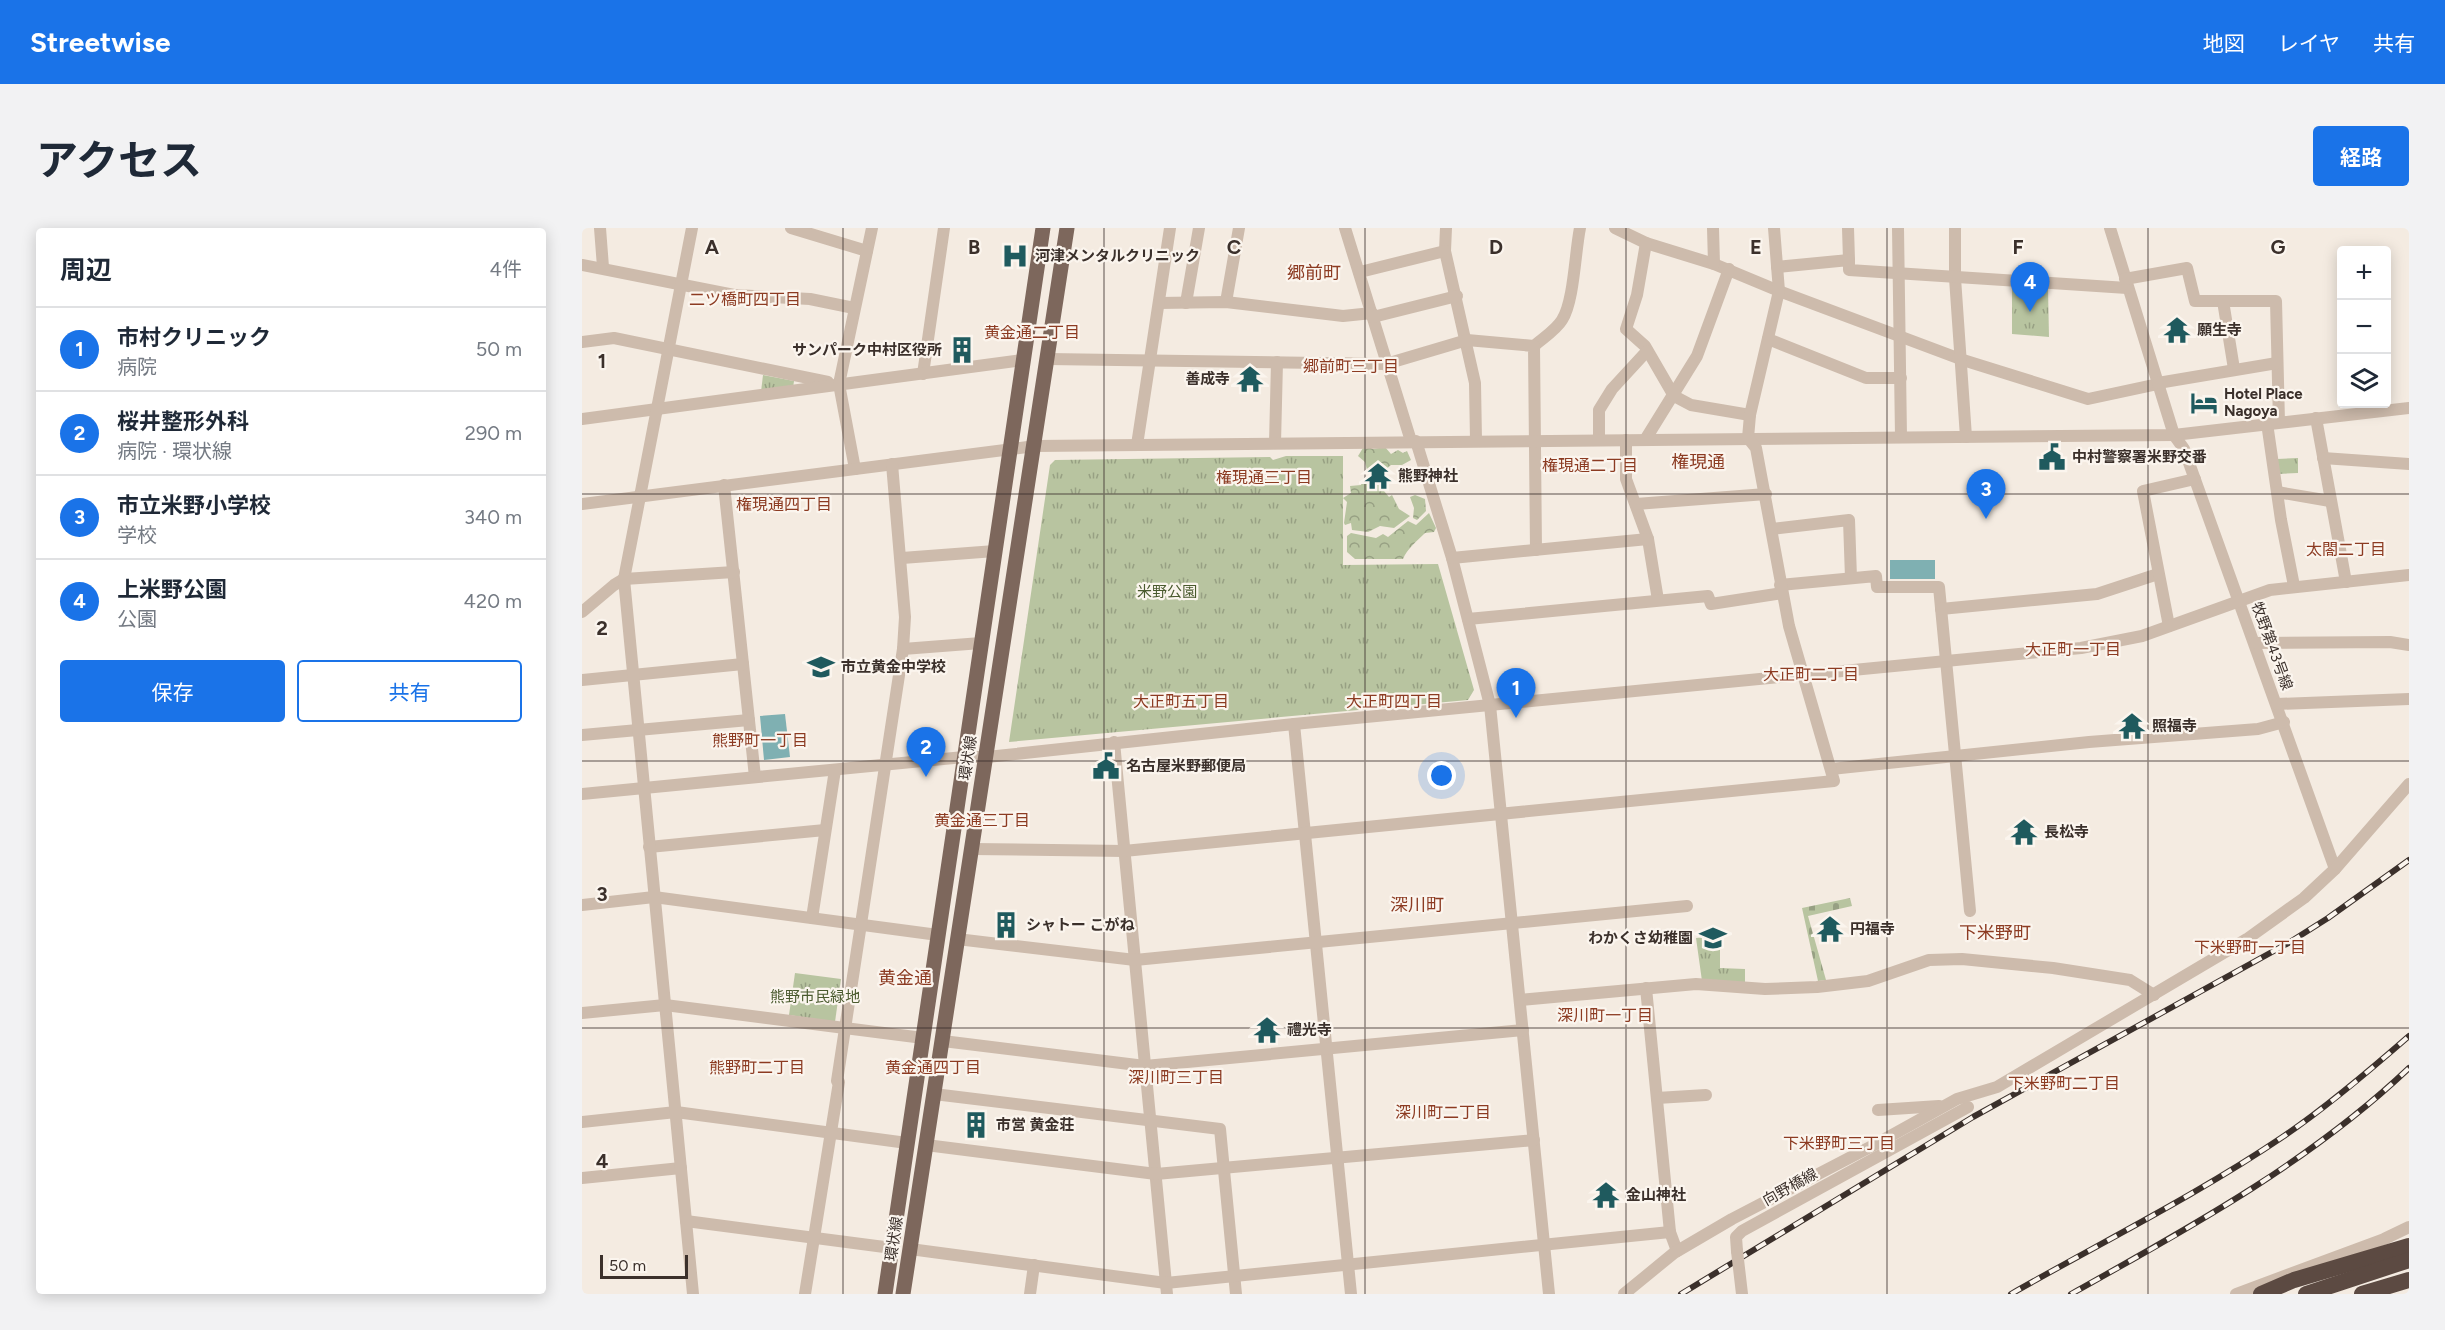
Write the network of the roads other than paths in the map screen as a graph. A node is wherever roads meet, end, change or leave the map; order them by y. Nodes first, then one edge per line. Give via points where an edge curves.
1 (600, 228) edge
2 (692, 228) edge
3 (791, 228) edge
4 (872, 228) edge
5 (944, 228) edge
6 (1043, 228) edge
7 (1067, 228) edge
8 (1170, 228) edge
9 (1199, 228) edge
10 (1239, 228) edge
11 (1345, 228) edge
12 (1446, 228) edge
13 (1580, 228) edge
14 (1616, 228) edge
15 (1713, 228) edge
16 (1774, 228) edge
17 (1848, 228) edge
18 (1898, 228) edge
19 (1955, 228) edge
20 (2110, 228) edge
21 (1643, 237) edge
22 (867, 251) junction
23 (1445, 251) junction
24 (1849, 260) junction
25 (1714, 264) junction
26 (582, 265) edge
27 (603, 267) junction
28 (1777, 267) junction
29 (1729, 269) junction
30 (1360, 272) junction
31 (1899, 273) junction
32 (1955, 278) junction
33 (681, 284) junction
34 (2126, 284) junction
35 (1779, 291) junction
36 (1457, 296) junction
37 (1226, 302) junction
38 (2223, 302) junction
39 (1159, 303) junction
40 (1186, 303) junction
41 (854, 308) junction
42 (1372, 315) junction
43 (1900, 334) junction
44 (1768, 339) junction
45 (1467, 340) junction
46 (582, 342) edge
47 (1534, 346) junction
48 (669, 348) junction
49 (1647, 351) junction
50 (1048, 359) junction
51 (1023, 360) junction
52 (1151, 360) junction
53 (1963, 360) junction
54 (1277, 363) junction
55 (2277, 363) junction
56 (1386, 364) junction
57 (2234, 369) junction
58 (923, 374) junction
59 (1900, 378) junction
60 (2158, 383) junction
61 (839, 384) junction
62 (1674, 396) junction
63 (2409, 408) edge
64 (657, 409) junction
65 (1750, 415) junction
66 (2316, 418) junction
67 (582, 419) edge
68 (2273, 422) junction
69 (2174, 435) junction
70 (1901, 437) junction
71 (1966, 437) junction
72 (1748, 438) junction
73 (1476, 440) junction
74 (1535, 440) junction
75 (1599, 440) junction
76 (1626, 440) junction
77 (1645, 440) junction
78 (1414, 441) junction
79 (1275, 443) junction
80 (1137, 445) junction
81 (1035, 446) junction
82 (1010, 449) junction
83 (2323, 458) junction
84 (892, 464) junction
85 (2409, 464) edge
86 (855, 469) junction
87 (2195, 479) junction
88 (724, 486) junction
89 (2277, 492) junction
90 (1766, 494) junction
91 (641, 496) junction
92 (2330, 501) junction
93 (582, 504) edge
94 (1636, 504) junction
95 (1772, 529) junction
96 (1648, 539) junction
97 (1536, 550) junction
98 (995, 551) junction
99 (902, 558) junction
100 (1452, 558) junction
101 (734, 572) junction
102 (2158, 574) junction
103 (2409, 575) edge
104 (1851, 578) junction
105 (624, 579) junction
106 (2346, 582) junction
107 (2294, 586) junction
108 (1781, 589) junction
109 (1658, 600) junction
110 (2240, 601) junction
111 (1941, 609) junction
112 (582, 612) edge
113 (1468, 619) junction
114 (2169, 626) junction
115 (981, 643) junction
116 (2255, 643) junction
117 (2409, 645) edge
118 (903, 649) junction
119 (1947, 661) junction
120 (743, 664) junction
121 (1805, 675) junction
122 (632, 676) junction
123 (582, 680) edge
124 (2409, 699) edge
125 (2277, 704) junction
126 (1490, 705) junction
127 (749, 720) junction
128 (2284, 722) junction
129 (1294, 724) junction
130 (637, 729) junction
131 (582, 735) edge
132 (1114, 742) junction
133 (1956, 756) junction
134 (964, 757) junction
135 (987, 757) junction
136 (885, 765) junction
137 (835, 770) junction
138 (1833, 775) junction
139 (755, 777) junction
140 (2409, 784) edge
141 (643, 788) junction
142 (582, 794) edge
143 (1502, 815) junction
144 (825, 830) junction
145 (1305, 834) junction
146 (649, 847) junction
147 (972, 849) junction
148 (1124, 851) junction
149 (2335, 869) junction
150 (654, 897) junction
151 (582, 904) edge
152 (1687, 906) dead end
153 (1970, 911) dead end
154 (812, 918) junction
155 (1513, 923) junction
156 (861, 925) junction
157 (938, 935) junction
158 (957, 939) junction
159 (1316, 942) junction
160 (1135, 960) junction
161 (1646, 988) junction
162 (2154, 995) junction
163 (1520, 1000) junction
164 (665, 1005) junction
165 (582, 1013) edge
166 (845, 1029) junction
167 (1523, 1030) junction
168 (923, 1038) junction
169 (943, 1041) junction
170 (1327, 1050) junction
171 (1145, 1066) junction
172 (934, 1094) junction
173 (1706, 1095) dead end
174 (1657, 1098) junction
175 (1945, 1106) junction
176 (1968, 1107) dead end
177 (1878, 1110) dead end
178 (676, 1112) junction
179 (1150, 1119) junction
180 (582, 1122) edge
181 (830, 1133) junction
182 (1534, 1140) junction
183 (907, 1143) junction
184 (926, 1145) junction
185 (1337, 1157) junction
186 (681, 1168) junction
187 (1223, 1168) junction
188 (1156, 1174) junction
189 (582, 1178) edge
190 (686, 1221) junction
191 (2409, 1227) edge
192 (1670, 1232) junction
193 (815, 1238) junction
194 (1544, 1245) junction
195 (2409, 1246) edge
196 (891, 1248) junction
197 (910, 1249) junction
198 (1677, 1251) junction
199 (2409, 1260) edge
200 (1034, 1265) junction
201 (1348, 1265) junction
202 (1234, 1277) junction
203 (2409, 1280) edge
204 (1167, 1288) edge
205 (693, 1294) edge
206 (805, 1294) edge
207 (885, 1294) edge
208 (903, 1294) edge
209 (1030, 1294) edge
210 (1236, 1294) edge
211 (1351, 1294) edge
212 (1549, 1294) edge
213 (1624, 1294) edge
214 (1742, 1294) edge
215 (2236, 1294) edge
216 (2261, 1294) edge
217 (2306, 1294) edge
218 (2362, 1294) edge

1 - 27 street
2 - 33 street
3 - 22 street
4 - 22 street
5 - 58 street
6 - 51 main road, 環状線
7 - 50 main road, 環状線
8 - 39 street
9 - 40 street
10 - 37 street
11 - 30 street
12 - 23 street
13 - 47 street via 1569,300 1562,320
14 - 21 street
15 - 25 street
16 - 28 street
17 - 24 street
18 - 31 street
19 - 32 street
20 - 34 street, 牧野第43号線
21 - 25 street
21 - 49 street via 1637,295 1626,329
22 - 41 street
23 - 30 street
23 - 36 street
24 - 28 street
24 - 31 street via 1849,270
25 - 29 street
26 - 27 street
27 - 33 street
28 - 35 street
29 - 35 street
29 - 62 street via 1697,356
30 - 42 street
31 - 32 street
31 - 43 street
32 - 34 street
32 - 53 street
33 - 41 street via 734,295 810,299
33 - 48 street
34 - 38 street via 2187,268 2195,301
34 - 60 street, 牧野第43号線
35 - 43 street
35 - 44 street
36 - 42 street
36 - 45 street
37 - 40 street
37 - 42 street via 1343,316
38 - 55 street via 2276,301
38 - 57 street
39 - 40 street
39 - 52 street
41 - 61 street
42 - 56 street
43 - 53 street
43 - 59 street
44 - 59 street via 1866,378
44 - 65 street
45 - 47 street
45 - 56 street
45 - 73 street via 1475,383
46 - 48 street via 614,338
47 - 74 street
48 - 61 street
48 - 64 street
49 - 62 street
49 - 75 street via 1612,389 1599,410
50 - 52 street
50 - 81 main road, 環状線
51 - 58 street
51 - 82 main road, 環状線
52 - 54 street
52 - 80 street
53 - 60 street via 2088,399
53 - 71 street
54 - 56 street
54 - 79 street
55 - 57 street
55 - 68 street
56 - 78 street
57 - 60 street
58 - 61 street
59 - 70 street
60 - 69 street, 牧野第43号線
61 - 64 street
61 - 86 street
62 - 65 street via 1691,405
62 - 77 street
63 - 66 street
64 - 67 street
64 - 91 street
65 - 72 street
66 - 68 street
66 - 83 street
68 - 69 street
68 - 89 street
69 - 71 street
69 - 87 street, 牧野第43号線
70 - 71 street
70 - 72 street
72 - 77 street
72 - 90 street via 1756,448
73 - 74 street
73 - 78 street
74 - 75 street
74 - 97 street
75 - 76 street
76 - 77 street
76 - 94 street via 1626,479
78 - 79 street
78 - 100 street
79 - 80 street
80 - 81 street
81 - 82 street
81 - 135 main road, 環状線
82 - 84 street
82 - 98 main road, 環状線
83 - 85 street
83 - 92 street
84 - 86 street
84 - 99 street
86 - 88 street
87 - 102 street via 2144,491
87 - 110 street, 牧野第43号線
88 - 91 street
88 - 101 street
89 - 92 street
89 - 107 street
90 - 94 street
90 - 95 street
91 - 93 street
91 - 105 street
92 - 106 street
94 - 96 street
95 - 104 street via 1850,520
95 - 108 street
96 - 97 street
96 - 109 street
97 - 100 street
98 - 99 street
98 - 115 main road, 環状線
99 - 118 street
100 - 113 street
101 - 105 street
101 - 120 street
102 - 111 street via 2097,594
102 - 114 street
103 - 106 street
104 - 108 street
104 - 111 street via 1875,576 1877,587 1939,587
105 - 112 street
105 - 122 street
106 - 107 street
107 - 110 street
108 - 109 street via 1711,604 1708,596
108 - 121 street
109 - 113 street
110 - 114 street
110 - 116 street, 牧野第43号線
111 - 119 street
113 - 126 street
114 - 119 street via 2101,645
115 - 118 street
115 - 134 main road, 環状線
116 - 117 street
116 - 125 street, 牧野第43号線
118 - 136 street
119 - 121 street
119 - 133 street
120 - 122 street
120 - 127 street
121 - 126 street
121 - 138 street
122 - 123 street
122 - 130 street
124 - 125 street
125 - 128 street, 牧野第43号線
126 - 129 street
126 - 143 street
127 - 130 street
127 - 139 street
128 - 133 street via 2258,729
128 - 149 street, 牧野第43号線
129 - 132 street
129 - 145 street
130 - 131 street
130 - 141 street
132 - 135 street
132 - 148 street
133 - 138 street
133 - 153 street
134 - 135 street
134 - 136 street
134 - 157 main road, 環状線
135 - 147 main road, 環状線
136 - 137 street
136 - 156 street
137 - 139 street
137 - 144 street
138 - 143 street
139 - 141 street
140 - 149 street
141 - 142 street
141 - 146 street
143 - 145 street
143 - 155 street
144 - 146 street
144 - 154 street
145 - 148 street
145 - 159 street
146 - 150 street
147 - 148 street
147 - 158 main road, 環状線
148 - 160 street
149 - 162 street via 2304,898 2247,939
150 - 151 street
150 - 154 street
150 - 164 street
152 - 155 street
154 - 156 street
155 - 159 street
155 - 163 street
156 - 157 street
156 - 166 street
157 - 168 main road, 環状線
158 - 160 street
158 - 169 main road, 環状線
159 - 160 street
159 - 170 street
160 - 171 street
161 - 162 street via 1696,984 1765,989 1817,987 1868,981 1929,960 1962,959 2130,981
161 - 163 street
161 - 174 street
162 - 175 street via 1997,1087
163 - 167 street
164 - 165 street
164 - 166 street
164 - 178 street
166 - 168 street
166 - 181 street
167 - 170 street
167 - 182 street
168 - 183 main road, 環状線
169 - 171 street
169 - 172 main road, 環状線
170 - 171 street
170 - 185 street
171 - 179 street
172 - 179 street
172 - 184 main road, 環状線
173 - 174 street
174 - 192 street
175 - 177 street
175 - 198 street
176 - 214 street, 向野橋線, bridge via 1742,1231 1736,1237
178 - 180 street
178 - 181 street
178 - 186 street
179 - 187 street via 1220,1129
179 - 188 street
181 - 183 street
181 - 193 street
182 - 185 street
182 - 194 street
183 - 196 main road, 環状線
184 - 188 street
184 - 197 main road, 環状線
185 - 187 street
185 - 201 street
186 - 189 street
186 - 190 street
187 - 188 street
187 - 202 street
188 - 204 street
190 - 193 street
190 - 205 street
191 - 215 street
192 - 194 street
192 - 198 street
193 - 196 street
193 - 206 street
194 - 201 street
194 - 212 street
195 - 216 highway via 2294,1280
196 - 207 main road, 環状線
197 - 200 street
197 - 208 main road, 環状線
198 - 213 street
199 - 217 highway
200 - 204 street
200 - 209 street
201 - 202 street
201 - 211 street
202 - 204 street
202 - 210 street
203 - 218 highway

